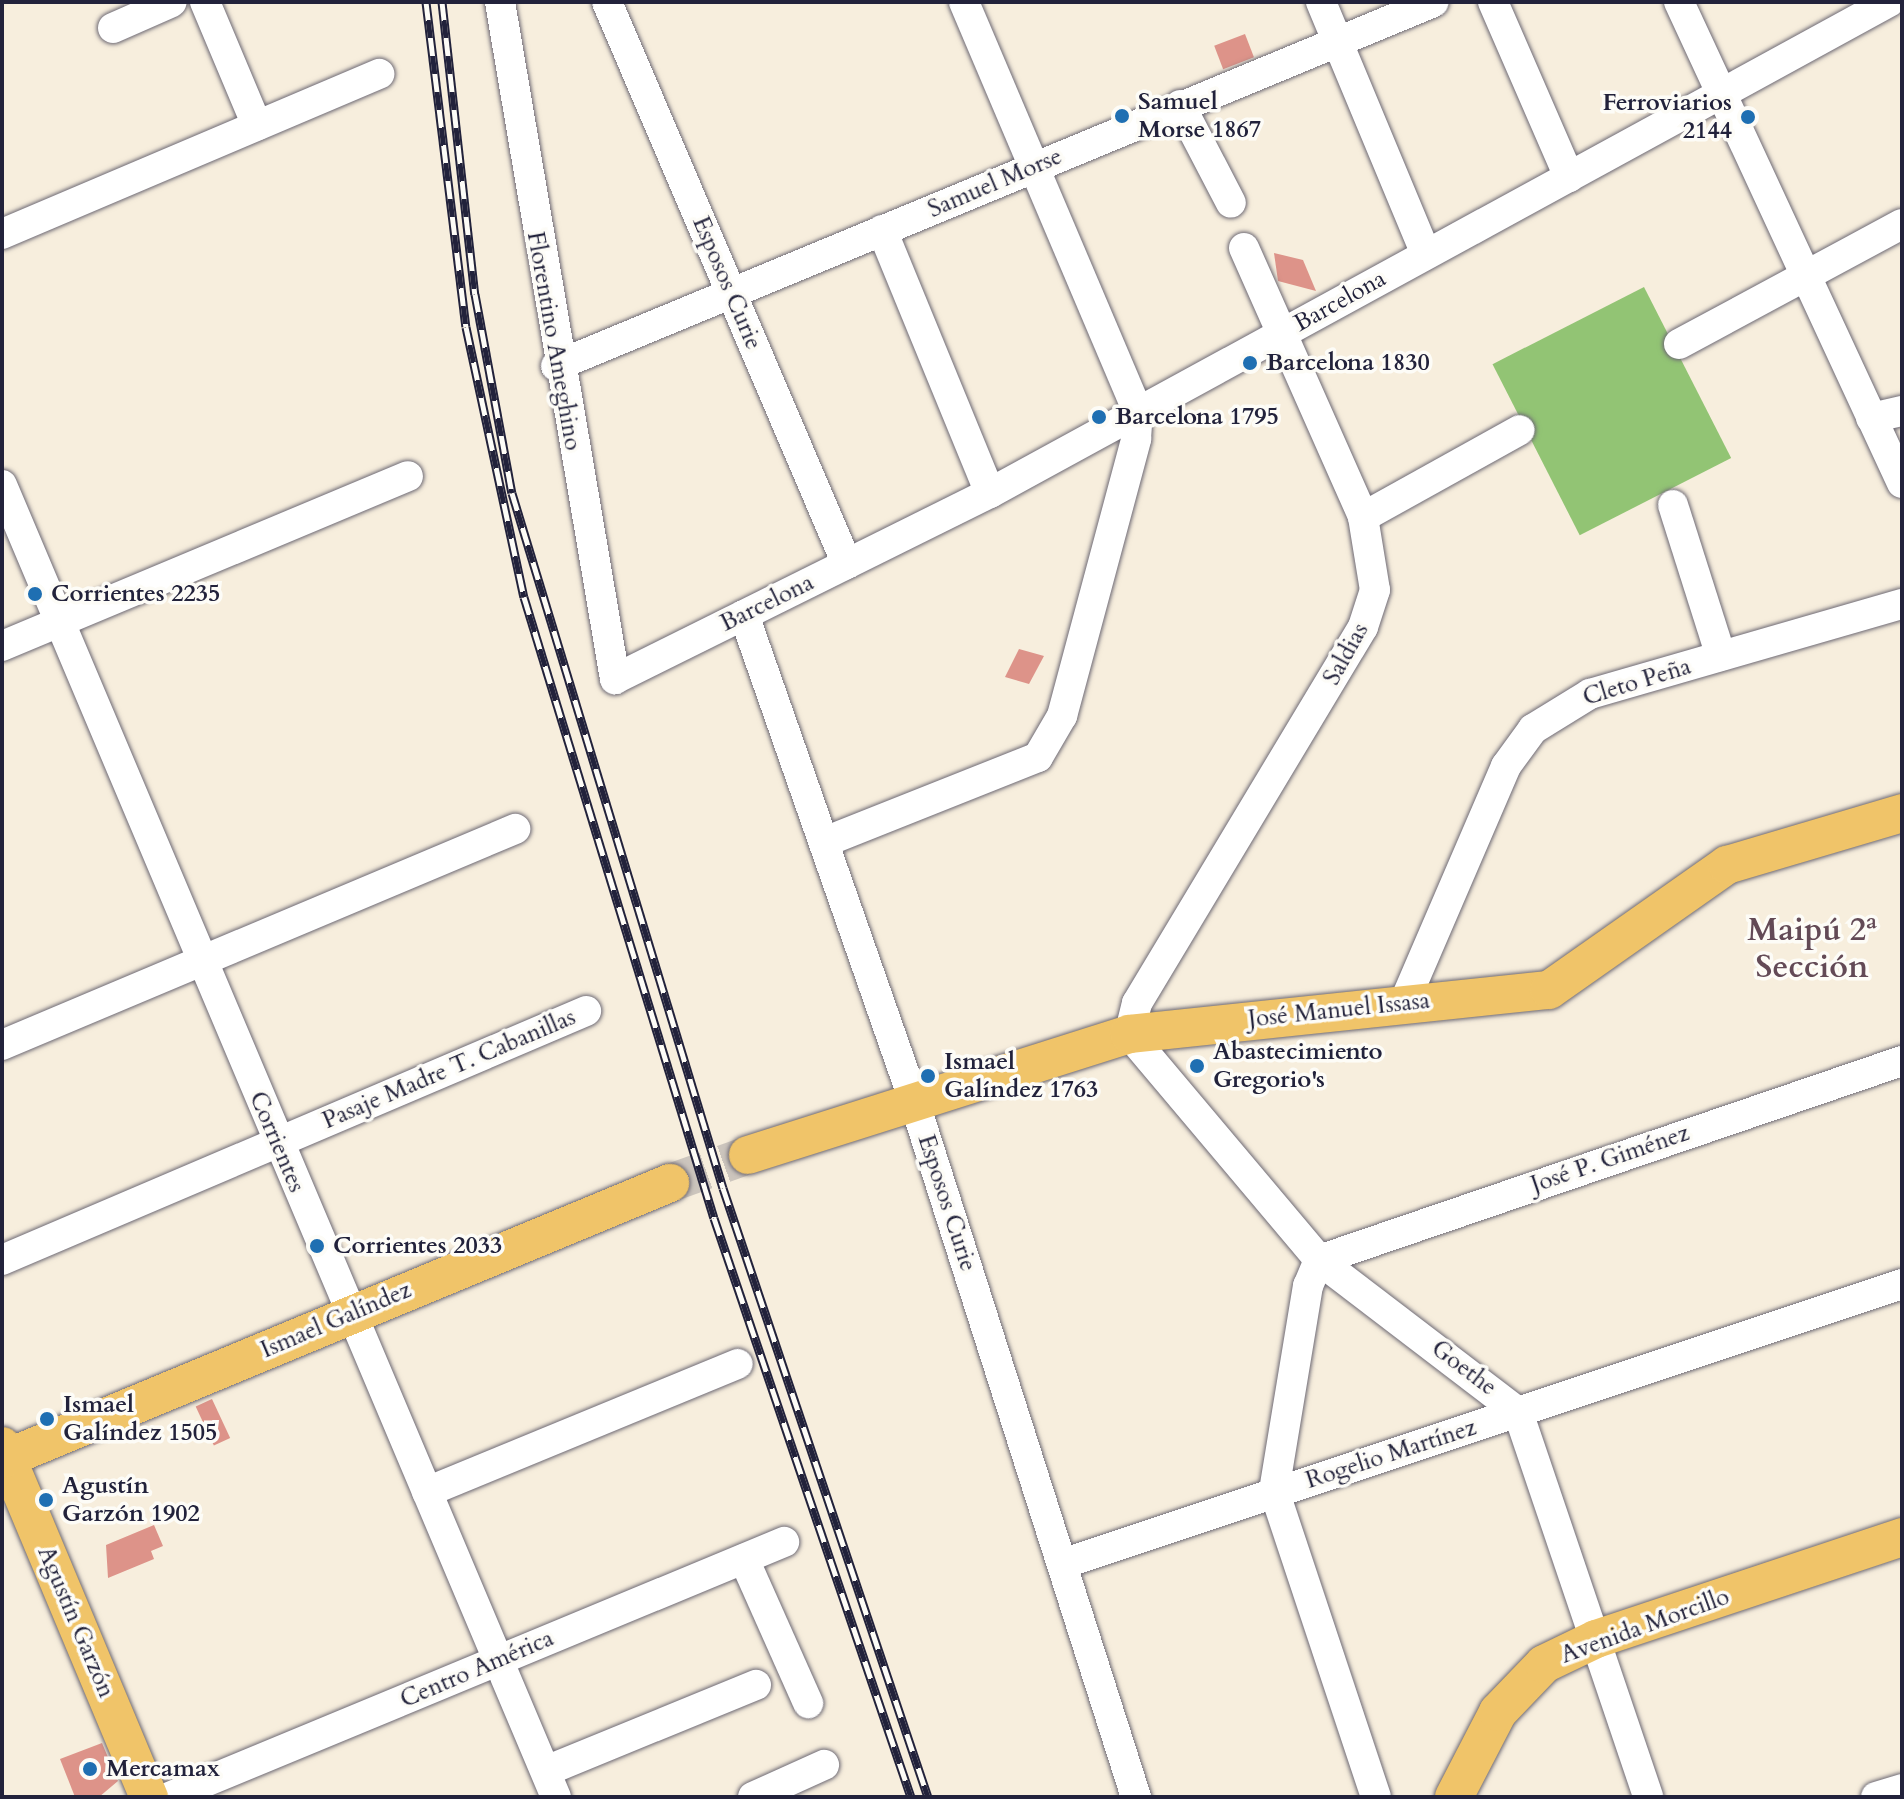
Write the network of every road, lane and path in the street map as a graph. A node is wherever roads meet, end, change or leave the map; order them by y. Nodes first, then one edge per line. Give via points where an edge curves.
1 (172, 2) edge
2 (205, 2) edge
3 (500, 2) edge
4 (607, 2) edge
5 (964, 2) edge
6 (1321, 2) edge
7 (1434, 2) edge
8 (1493, 2) edge
9 (1679, 2) edge
10 (1889, 2) edge
11 (113, 28) dead end
12 (1338, 43) junction
13 (379, 74) dead end
14 (1718, 95) junction
15 (1180, 105) junction
16 (257, 126) junction
17 (1034, 167) junction
18 (1569, 177) junction
19 (1231, 203) dead end
20 (1902, 224) edge
21 (882, 230) junction
22 (2, 234) edge
23 (1244, 248) dead end
24 (1426, 254) junction
25 (1805, 277) junction
26 (731, 293) junction
27 (1279, 334) junction
28 (1679, 344) dead end
29 (556, 366) junction
30 (1902, 411) edge
31 (1138, 412) junction
32 (1871, 418) junction
33 (1520, 430) dead end
34 (408, 476) dead end
35 (1902, 483) edge
36 (2, 485) edge
37 (990, 493) junction
38 (1673, 505) dead end
39 (1363, 517) junction
40 (847, 564) junction
41 (1902, 604) edge
42 (744, 615) junction
43 (57, 623) junction
44 (2, 646) edge
45 (1721, 656) junction
46 (615, 679) joint
47 (1902, 813) edge
48 (515, 829) dead end
49 (827, 841) junction
50 (201, 961) junction
51 (1404, 1003) junction
52 (586, 1011) dead end
53 (1129, 1034) junction
54 (2, 1045) edge
55 (1902, 1061) edge
56 (914, 1101) junction
57 (278, 1142) junction
58 (748, 1155) tunnel mouth
59 (670, 1183) tunnel mouth
60 (2, 1260) edge
61 (1319, 1260) junction
62 (1902, 1284) edge
63 (351, 1314) junction
64 (738, 1364) dead end
65 (1518, 1412) junction
66 (4, 1455) edge
67 (1274, 1491) junction
68 (427, 1492) junction
69 (1902, 1537) edge
70 (784, 1542) dead end
71 (744, 1559) junction
72 (1062, 1564) junction
73 (1596, 1639) junction
74 (498, 1660) junction
75 (756, 1685) dead end
76 (808, 1703) dead end
77 (824, 1765) dead end
78 (551, 1784) edge
79 (1902, 1789) edge
80 (149, 1797) edge
81 (169, 1797) edge
82 (753, 1797) edge
83 (1136, 1797) edge
84 (1376, 1797) edge
85 (1454, 1797) edge
86 (1648, 1797) edge
87 (1876, 1797) edge

1 - 11 street
2 - 16 street
3 - 29 street, Florentino Ameghino
4 - 26 street, Esposos Curie
5 - 17 street
6 - 12 street
7 - 12 street, Samuel Morse
8 - 18 street
9 - 14 street
10 - 14 street, Barcelona
12 - 15 street, Samuel Morse
12 - 24 street
13 - 16 street
14 - 18 street, Barcelona
14 - 25 street
15 - 17 street, Samuel Morse
15 - 19 street
16 - 22 street
17 - 21 street, Samuel Morse
17 - 31 street
18 - 24 street, Barcelona
20 - 25 street
21 - 26 street, Samuel Morse
21 - 37 street
23 - 27 street, Saldias
24 - 27 street, Barcelona
25 - 28 street
25 - 32 street
26 - 29 street, Samuel Morse
26 - 40 street, Esposos Curie
27 - 31 street, Barcelona
27 - 39 street, Saldias
29 - 46 street, Florentino Ameghino
30 - 32 street
31 - 37 street, Barcelona
31 - 49 street via 1062,716 1038,757
32 - 35 street
33 - 39 street
34 - 43 street
36 - 43 street, Corrientes
37 - 40 street, Barcelona
38 - 45 street
39 - 53 street, Saldias via 1375,565 1363,627 1137,1003
40 - 42 street, Barcelona
41 - 45 street, Cleto Peña
42 - 46 street, Barcelona
42 - 49 street, Esposos Curie
43 - 44 street
43 - 50 street, Corrientes
45 - 51 street, Cleto Peña via 1590,694 1533,729 1506,766
47 - 51 main road, José Manuel Issasa via 1727,865 1564,984
48 - 50 street
49 - 56 street, Esposos Curie
50 - 54 street
50 - 57 street, Corrientes
51 - 53 main road, José Manuel Issasa
52 - 57 street, Pasaje Madre T. Cabanillas
53 - 56 main road, José Manuel Issasa
53 - 61 street, Goethe
55 - 61 street, José P. Giménez
56 - 58 main road, José Manuel Issasa
56 - 72 street, Esposos Curie
57 - 60 street, Pasaje Madre T. Cabanillas
57 - 63 street, Corrientes
59 - 63 main road, Ismael Galíndez
61 - 65 street, Goethe
61 - 67 street via 1308,1286
62 - 65 street, Rogelio Martínez
63 - 66 main road, Ismael Galíndez
63 - 68 street, Corrientes
64 - 68 street
65 - 67 street, Rogelio Martínez
65 - 73 street, Goethe
66 - 80 main road, Agustín Garzón
67 - 72 street, Rogelio Martínez
67 - 84 street
68 - 74 street, Corrientes
69 - 73 main road, Avenida Morcillo
70 - 71 street, Centro América
71 - 74 street, Centro América
71 - 76 street
72 - 83 street, Esposos Curie
73 - 85 main road, Avenida Morcillo via 1529,1674 1498,1712
73 - 86 street, Goethe
74 - 78 street, Corrientes
74 - 81 street, Centro América
75 - 78 street
77 - 82 street
79 - 87 street

